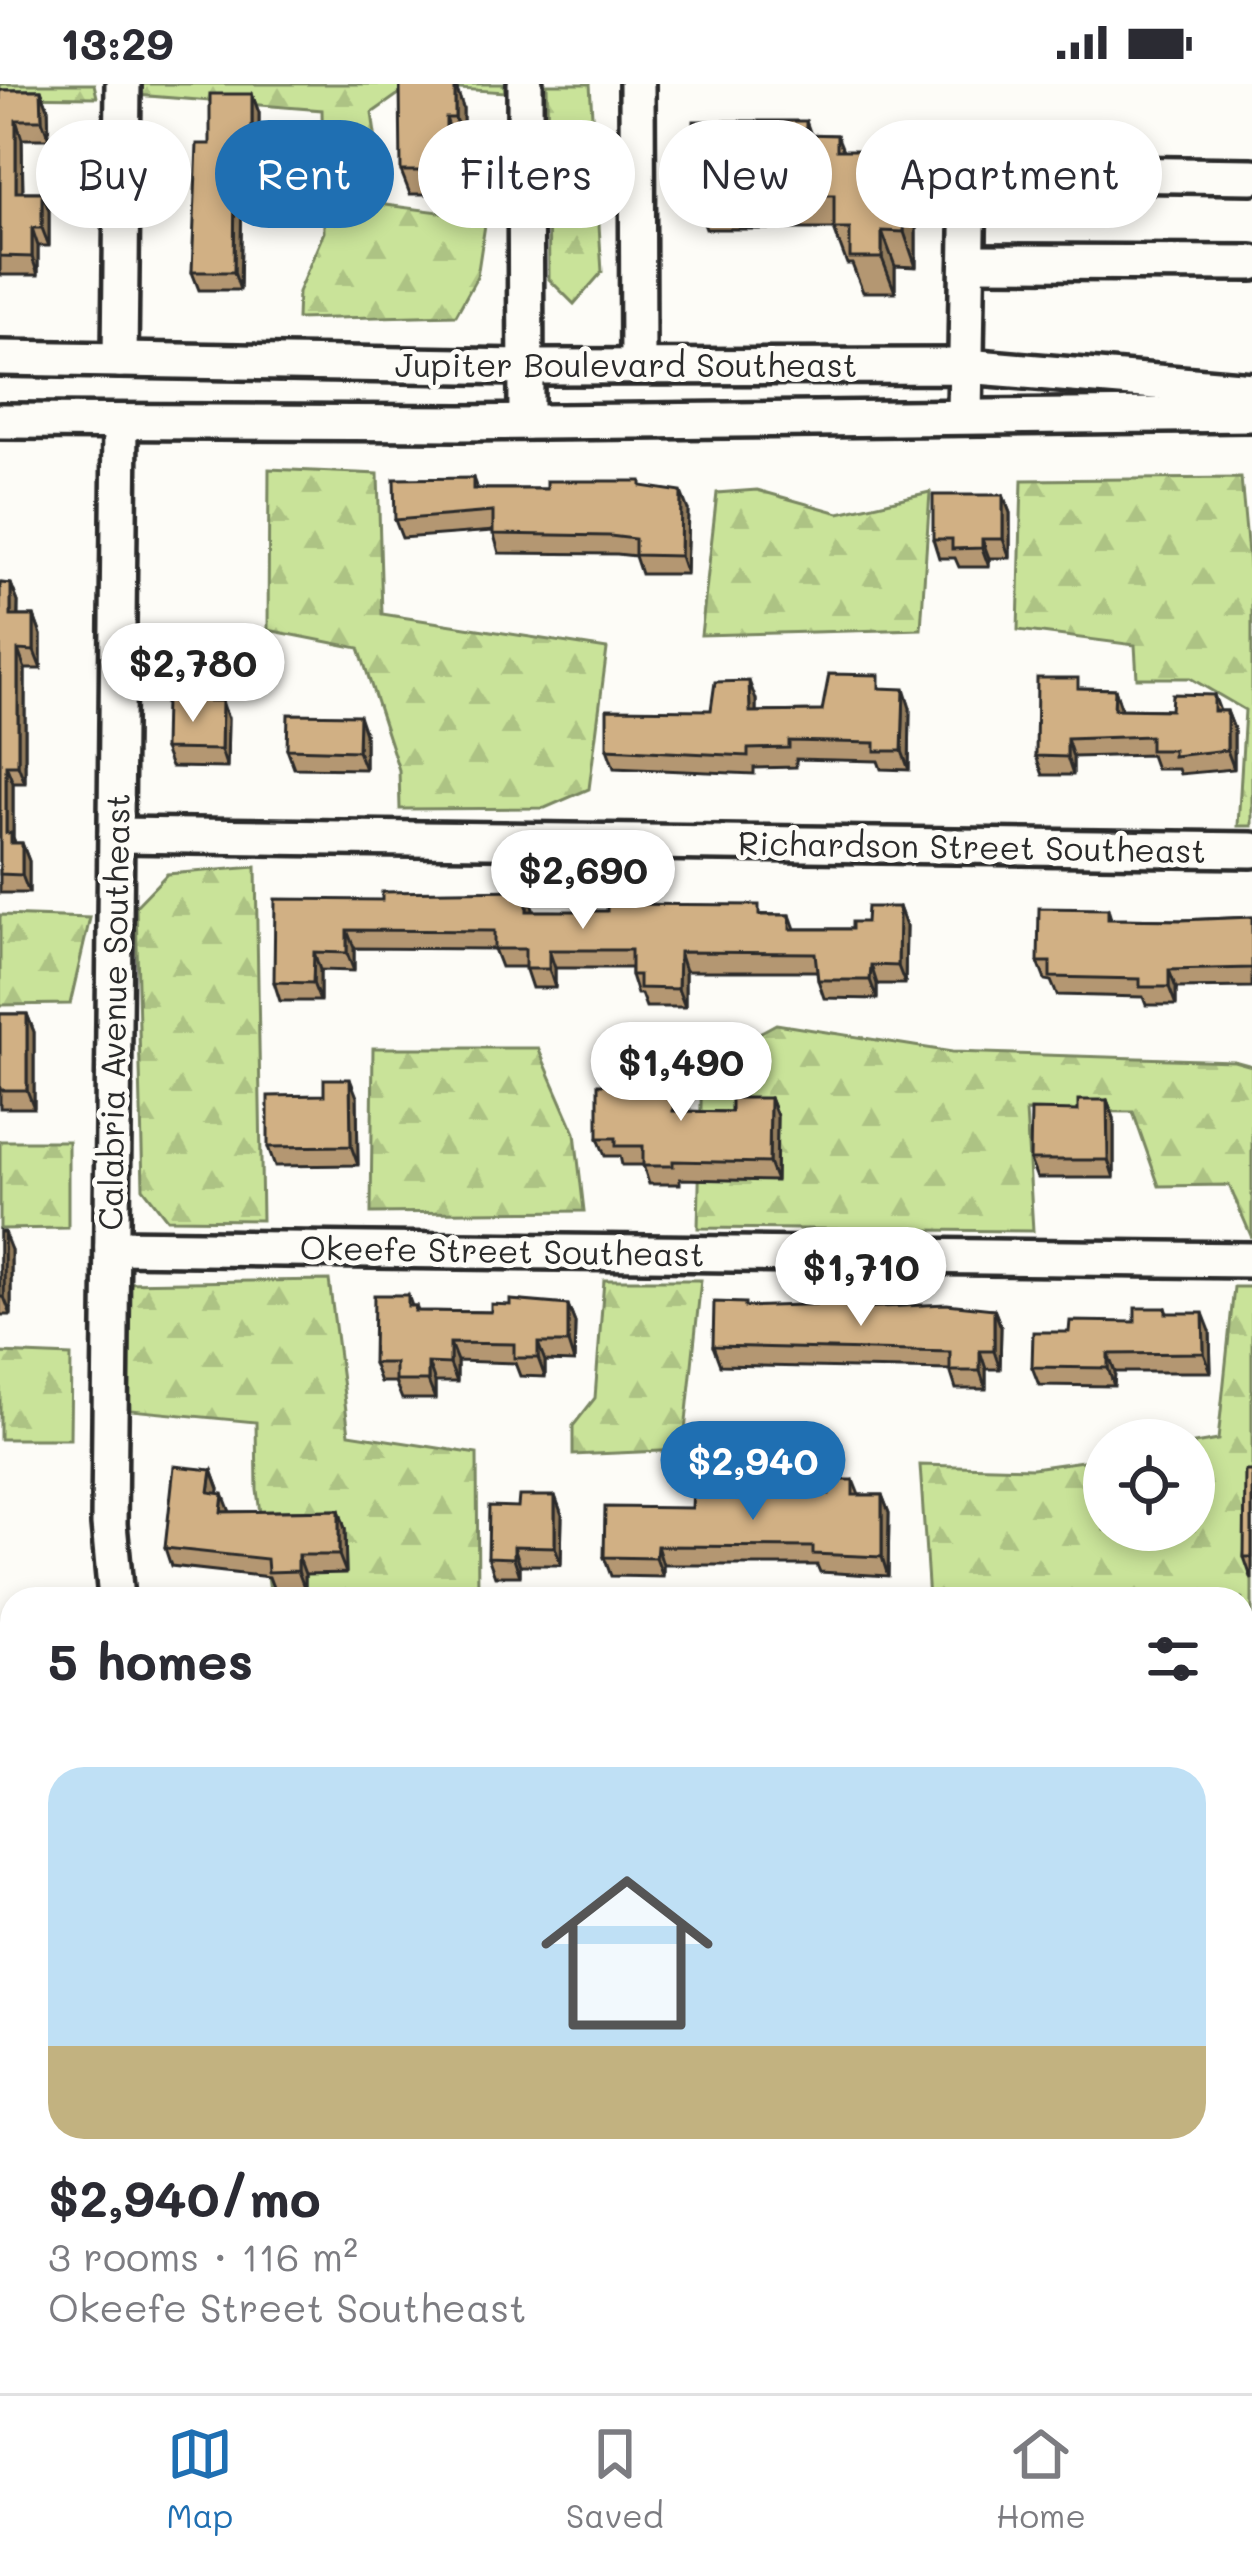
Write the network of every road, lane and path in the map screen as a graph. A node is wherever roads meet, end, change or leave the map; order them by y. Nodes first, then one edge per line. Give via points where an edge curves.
1 (123, 84) edge
2 (525, 84) edge
3 (637, 84) edge
4 (1252, 176) edge
5 (968, 262) junction
6 (1252, 263) edge
7 (0, 358) edge
8 (120, 360) junction
9 (966, 366) junction
10 (526, 367) junction
11 (638, 367) junction
12 (1252, 390) edge
13 (1252, 414) edge
14 (965, 416) junction
15 (0, 421) edge
16 (526, 422) junction
17 (120, 424) junction
18 (116, 835) junction
19 (1252, 850) edge
20 (112, 1247) junction
21 (1252, 1260) edge
22 (114, 1587) edge

1 - 8 street
2 - 10 street
3 - 11 street
4 - 5 street via 968,172
5 - 6 street
5 - 9 street
7 - 8 street, Jupiter Boulevard Southeast
8 - 10 street, Jupiter Boulevard Southeast
9 - 11 street, Jupiter Boulevard Southeast
9 - 12 street, Jupiter Boulevard Southeast
9 - 14 street
10 - 11 street, Jupiter Boulevard Southeast
10 - 16 street
13 - 14 street, Jupiter Boulevard Southeast
14 - 16 street, Jupiter Boulevard Southeast
15 - 17 street, Jupiter Boulevard Southeast
16 - 17 street, Jupiter Boulevard Southeast
17 - 18 street, Calabria Avenue Southeast
18 - 19 street, Richardson Street Southeast
18 - 20 street, Calabria Avenue Southeast
20 - 21 street, Okeefe Street Southeast
20 - 22 street, Calabria Avenue Southeast

